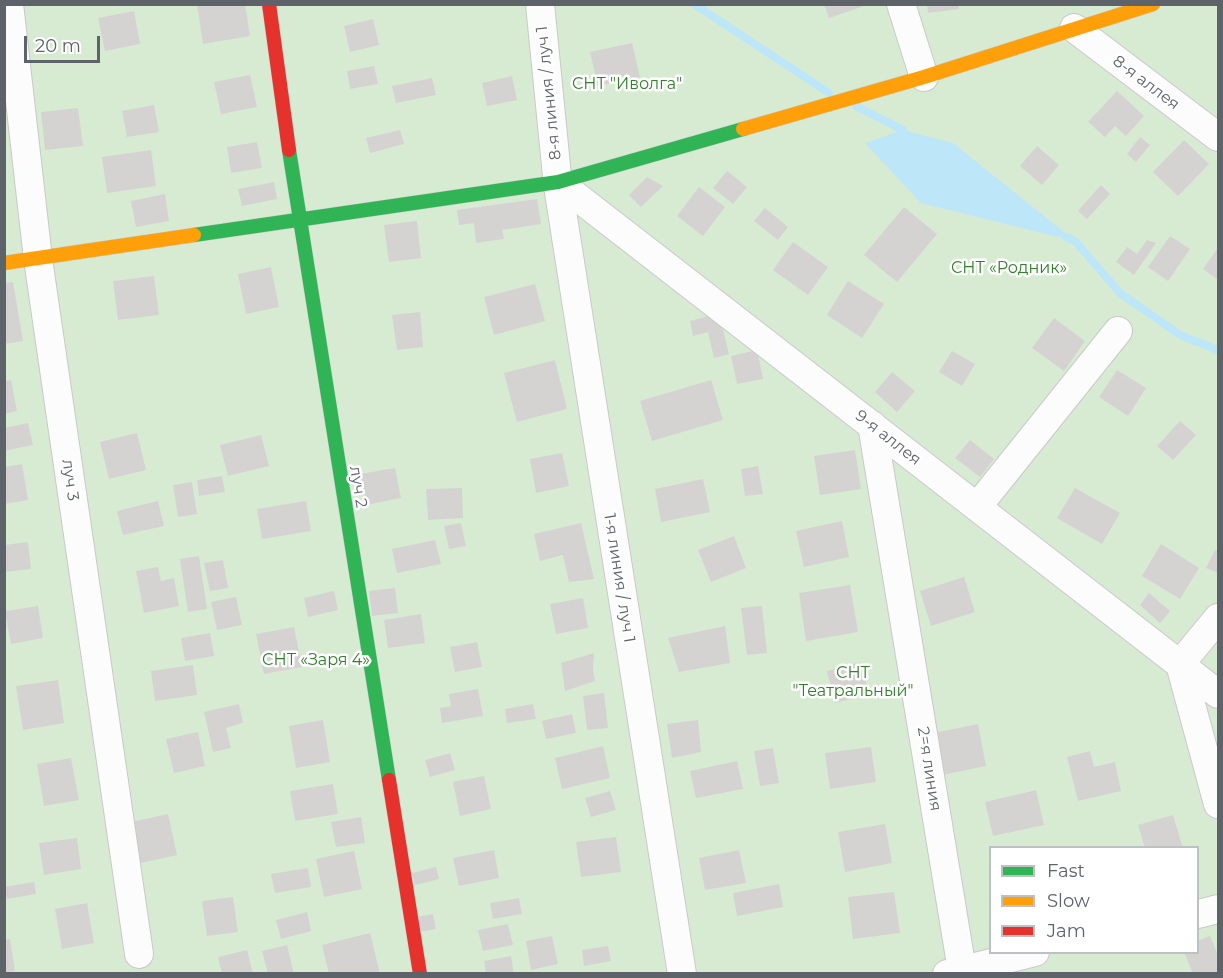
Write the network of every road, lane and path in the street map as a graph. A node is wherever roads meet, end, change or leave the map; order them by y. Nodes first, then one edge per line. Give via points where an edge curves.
1 (9, 4) edge
2 (269, 4) edge
3 (540, 4) edge
4 (902, 4) edge
5 (1153, 4) edge
6 (1074, 28) junction
7 (924, 77) junction
8 (1218, 137) edge
9 (558, 182) junction
10 (298, 219) junction
11 (38, 259) junction
12 (4, 263) edge
13 (1118, 332) dead end
14 (872, 425) junction
15 (977, 507) junction
16 (1218, 618) edge
17 (1180, 664) junction
18 (1218, 694) edge
19 (1218, 804) edge
20 (1218, 909) edge
21 (1199, 914) edge
22 (138, 954) dead end
23 (1027, 954) edge
24 (955, 972) edge
25 (420, 974) edge
26 (682, 974) edge

1 - 11 street, луч 3
2 - 10 street, луч 2
3 - 9 street, 8-я линия / луч 1
4 - 7 street
5 - 6 street
6 - 7 street
6 - 8 street, 8-я аллея
7 - 9 street
9 - 10 street
9 - 14 street, 9-я аллея
9 - 26 street, 1-я линия / луч 1
10 - 11 street
10 - 25 street, луч 2
11 - 12 street
11 - 22 street, луч 3
13 - 15 street
14 - 15 street, 9-я аллея
14 - 24 street, 2=я линия
15 - 17 street, 9-я аллея
16 - 17 street
17 - 18 street, 9-я аллея
17 - 19 street
20 - 21 street
23 - 24 street

